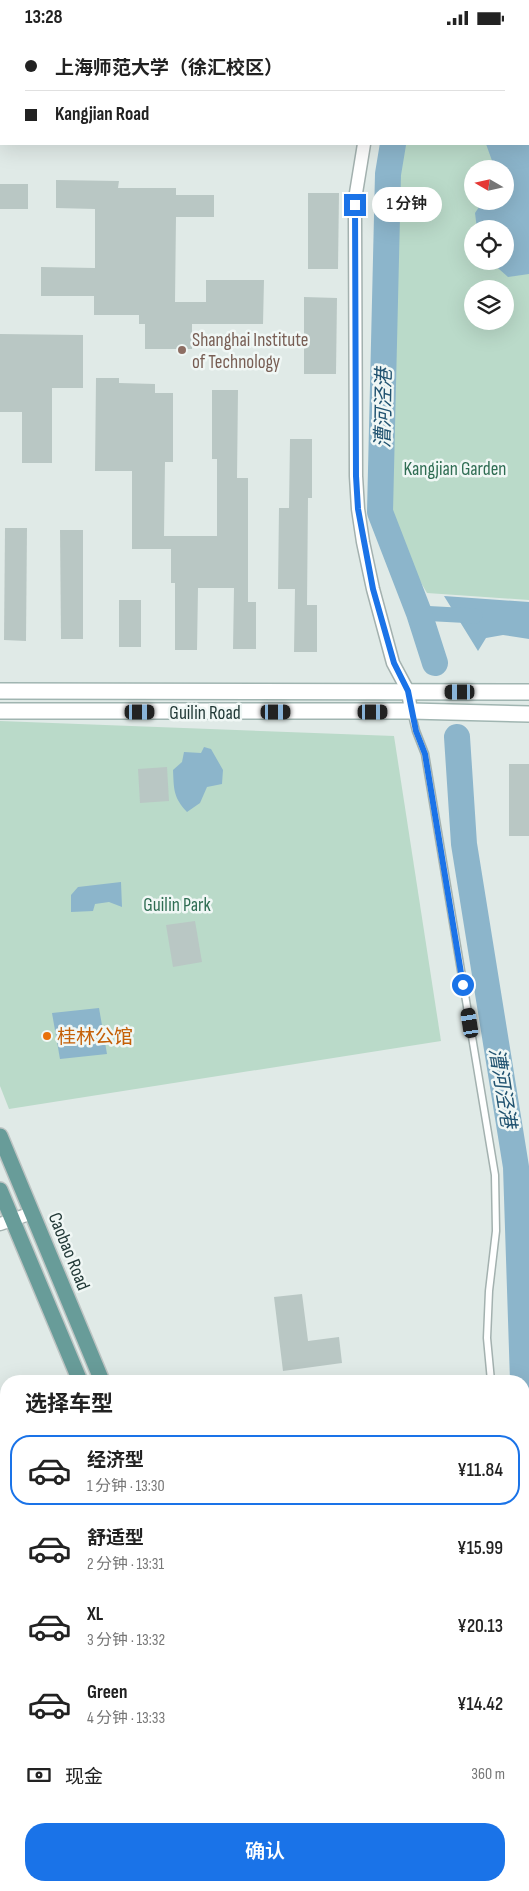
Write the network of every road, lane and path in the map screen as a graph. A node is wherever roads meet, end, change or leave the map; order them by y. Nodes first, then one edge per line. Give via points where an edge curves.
1 (364, 145) edge
2 (0, 691) edge
3 (408, 691) junction
4 (529, 692) edge
5 (0, 711) edge
6 (412, 711) junction
7 (529, 714) edge
8 (0, 1136) edge
9 (0, 1190) edge
10 (32, 1213) junction
11 (6, 1222) edge
12 (77, 1375) edge
13 (100, 1375) edge
14 (490, 1375) edge

1 - 3 street via 355,218 358,509 373,589 394,663
2 - 3 main road, Guilin Road
3 - 4 main road, Guilin Road
3 - 6 street
5 - 6 main road, Guilin Road
6 - 7 main road, Guilin Road
6 - 14 lane via 425,754 495,1175 496,1231 487,1338
8 - 10 main road, Caobao Road
9 - 11 main road
10 - 11 street
10 - 13 main road, Caobao Road
11 - 12 main road

